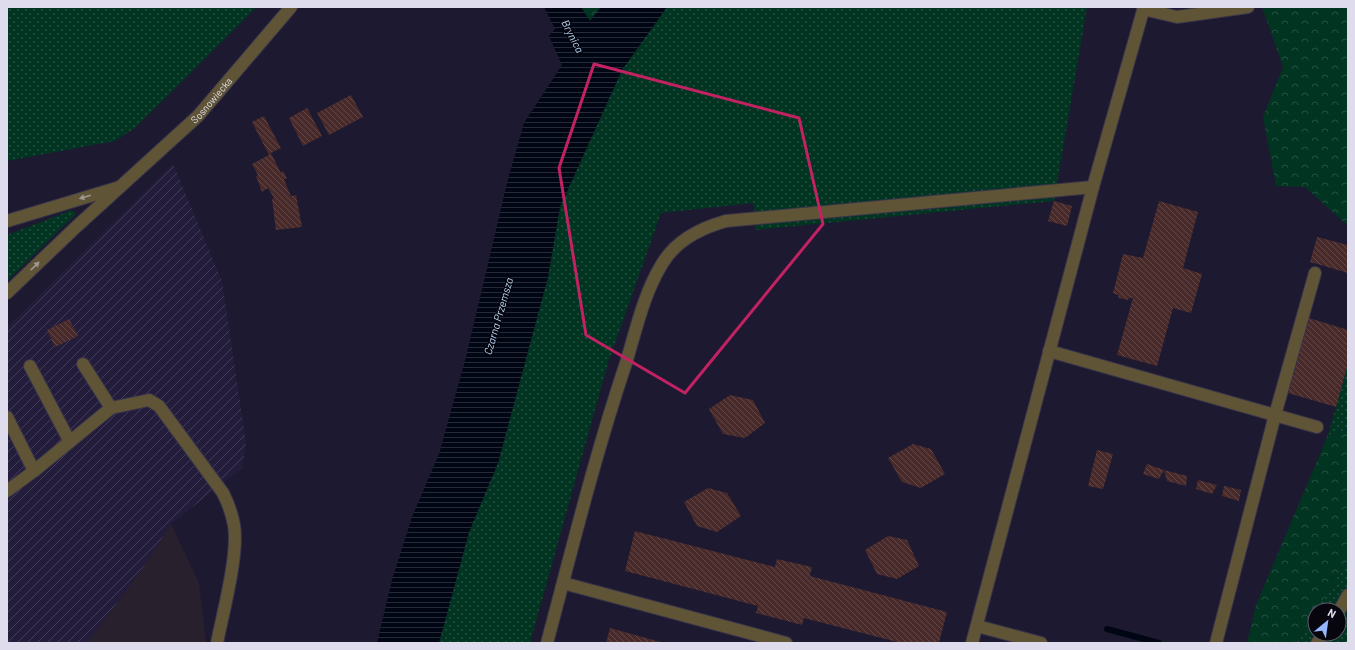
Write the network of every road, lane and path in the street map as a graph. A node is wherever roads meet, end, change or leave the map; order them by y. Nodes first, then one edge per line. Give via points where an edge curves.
1 (291, 7) edge
2 (1248, 7) edge
3 (1143, 8) edge
4 (123, 186) junction
5 (1093, 187) junction
6 (7, 221) edge
7 (1315, 273) dead end
8 (7, 293) edge
9 (1049, 351) junction
10 (83, 364) dead end
11 (30, 366) dead end
12 (111, 408) junction
13 (1275, 415) junction
14 (7, 417) edge
15 (1317, 427) dead end
16 (70, 442) junction
17 (34, 471) junction
18 (7, 491) edge
19 (563, 583) junction
20 (977, 626) junction
21 (773, 641) edge
22 (217, 643) edge
23 (547, 643) edge
24 (786, 643) edge
25 (972, 643) edge
26 (1041, 643) edge
27 (1216, 643) edge

1 - 4 street, Sosnowiecka via 198,116
2 - 3 street via 1177,17
3 - 5 street
4 -> 6 street, Sosnowiecka
8 -> 4 street, Sosnowiecka via 76,226
5 - 9 street
5 - 19 street via 733,220 706,226 689,236 663,263 653,282 605,425
7 - 13 street
9 - 13 street
9 - 20 street
10 - 12 street
11 - 16 street
12 - 16 street
12 - 22 street via 149,400 159,406 201,461 230,508 235,526 234,555
13 - 15 street
13 - 27 street
14 - 17 street
16 - 17 street
17 - 18 street
19 - 21 street
19 - 23 street
20 - 25 street
20 - 26 street
21 - 24 street

